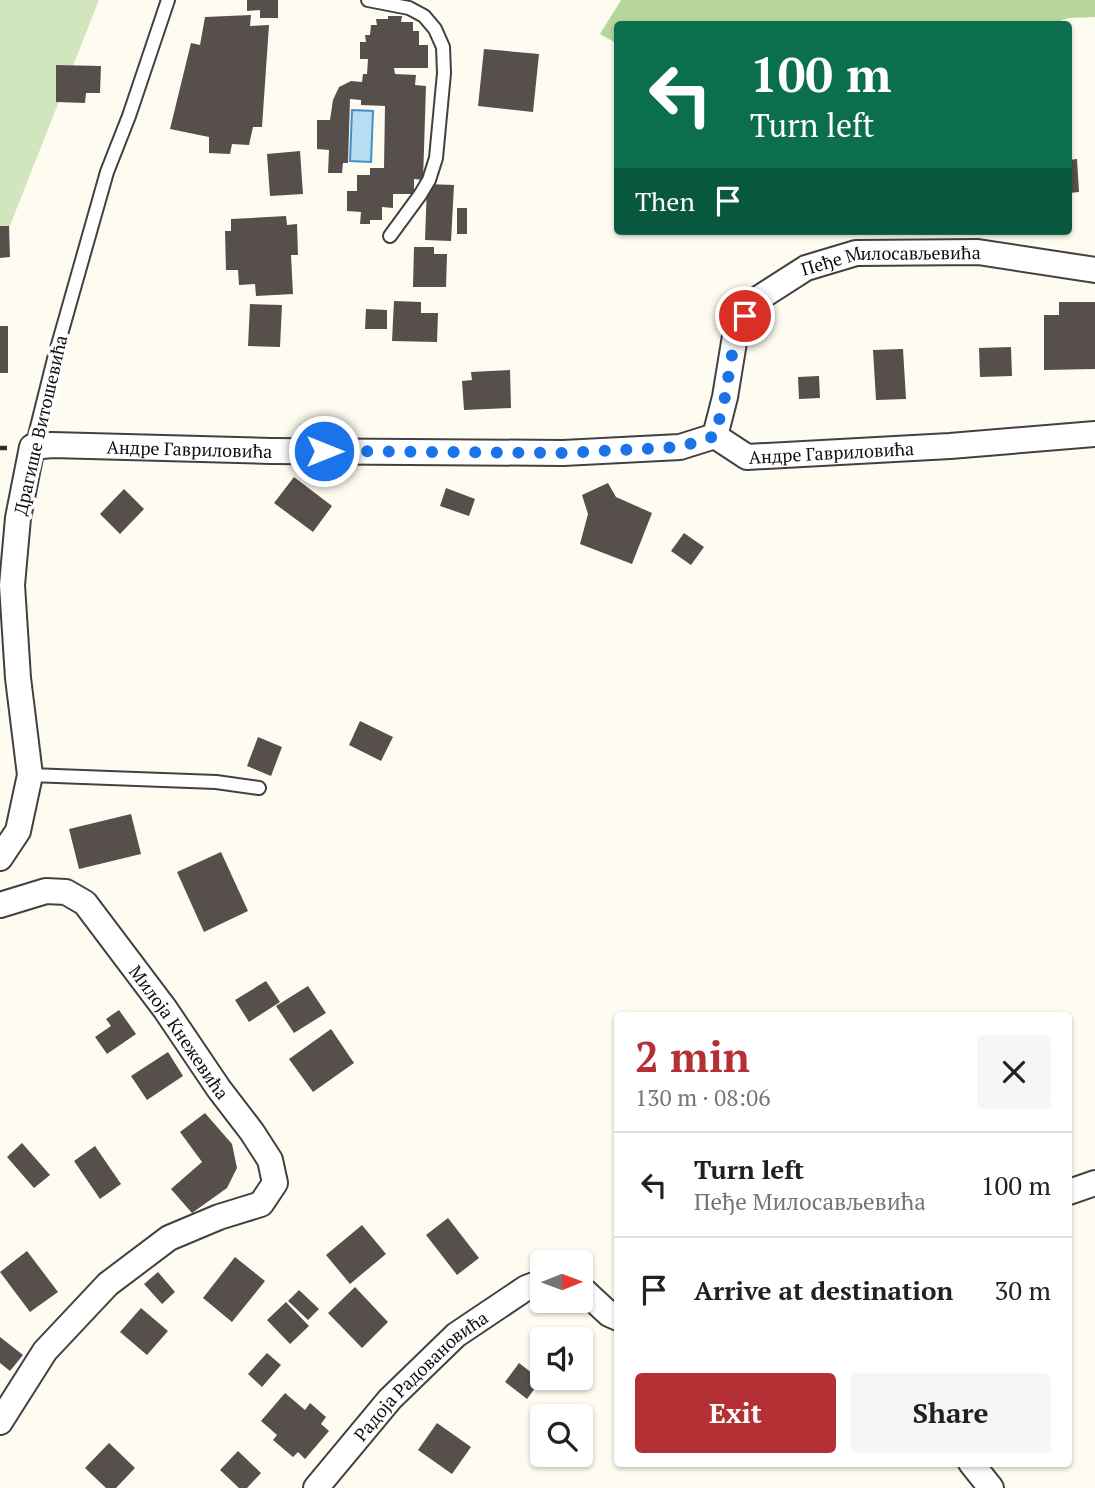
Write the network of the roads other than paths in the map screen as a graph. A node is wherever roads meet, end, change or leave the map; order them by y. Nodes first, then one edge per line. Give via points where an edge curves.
1 (168, 0) edge
2 (368, 0) edge
3 (390, 236) dead end
4 (1095, 270) edge
5 (1095, 434) edge
6 (715, 436) junction
7 (32, 447) junction
8 (30, 775) junction
9 (259, 788) dead end
10 (0, 858) edge
11 (0, 905) edge
12 (1095, 1183) edge
13 (1072, 1191) edge
14 (530, 1286) edge
15 (593, 1300) edge
16 (614, 1316) edge
17 (0, 1422) edge
18 (974, 1467) edge
19 (316, 1488) edge
20 (991, 1488) edge

1 - 7 lane, Драгише Витошевића via 107,172
2 - 3 lane via 409,8 424,16 443,47 436,158 429,180
4 - 6 street, Пеђе Милосављевића via 978,252 856,253 806,268 754,302 736,330
5 - 6 street, Андре Гавриловића via 747,457
6 - 7 street, Андре Гавриловића via 680,447 563,453
7 - 8 street, Драгише Витошевића via 18,518 12,585
8 - 9 lane via 216,782
8 - 10 street, Драгише Витошевића via 18,831
11 - 17 street, Милоја Кнежевића via 46,891 66,892 85,903 252,1132 270,1160 275,1183 261,1205 169,1238 108,1284 45,1351
12 - 13 street
14 - 19 street, Радоја Радовановића via 456,1335 390,1399
15 - 16 street
18 - 20 street

